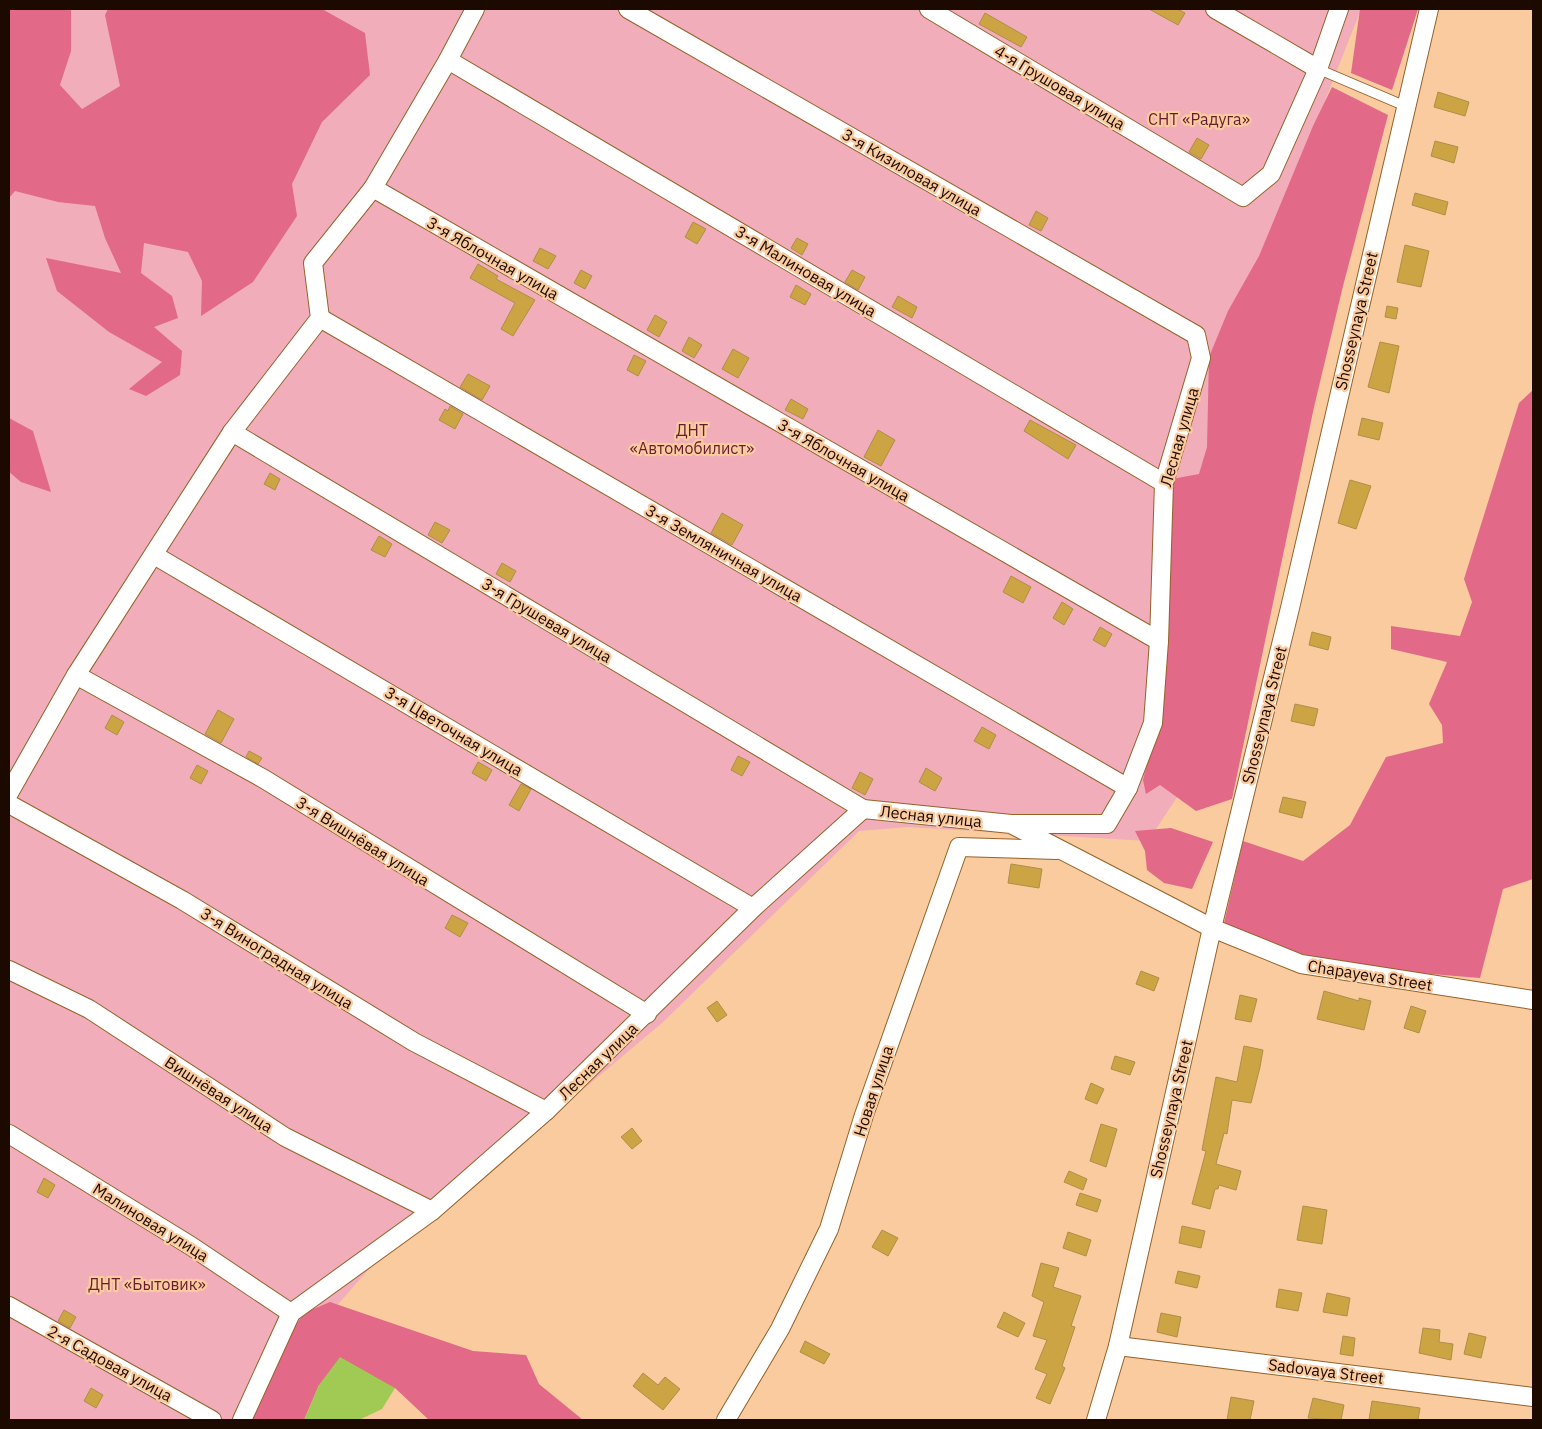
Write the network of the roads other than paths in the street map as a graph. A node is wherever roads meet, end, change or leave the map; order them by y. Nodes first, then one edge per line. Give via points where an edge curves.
1 (475, 9) edge
2 (628, 9) edge
3 (929, 9) edge
4 (1215, 9) edge
5 (1339, 9) edge
6 (1429, 9) edge
7 (448, 60) junction
8 (1318, 69) junction
9 (1405, 106) junction
10 (373, 188) junction
11 (320, 318) junction
12 (1196, 335) joint
13 (232, 432) junction
14 (1164, 483) junction
15 (154, 555) junction
16 (1159, 641) junction
17 (76, 675) junction
18 (1128, 788) junction
19 (9, 793) edge
20 (9, 804) edge
21 (863, 809) junction
22 (1011, 824) junction
23 (1062, 851) junction
24 (753, 908) junction
25 (1212, 928) junction
26 (9, 970) edge
27 (1533, 1000) edge
28 (647, 1014) junction
29 (546, 1111) junction
30 (9, 1134) edge
31 (432, 1211) junction
32 (9, 1306) edge
33 (291, 1313) junction
34 (1118, 1346) junction
35 (1533, 1397) edge
36 (212, 1420) edge
37 (242, 1420) edge
38 (726, 1420) edge
39 (1096, 1420) edge

1 - 7 street
2 - 12 street, 3-я Кизиловая улица
3 - 8 street, 4-я Грушовая улица via 1243,197 1271,174
4 - 8 street
5 - 8 street
6 - 9 street, Shosseynaya Street
7 - 10 street
7 - 14 street, 3-я Малиновая улица
8 - 9 lane
9 - 25 street, Shosseynaya Street via 1290,608
10 - 11 street via 313,263
10 - 16 street, 3-я Яблочная улица
11 - 13 street
11 - 18 street, 3-я Земляничная улица
12 - 14 street, Лесная улица via 1201,358
13 - 15 street
13 - 21 street, 3-я Грушевая улица
14 - 16 street, Лесная улица
15 - 17 street
15 - 24 street, 3-я Цветочная улица
16 - 18 street, Лесная улица via 1153,723
17 - 19 street
17 - 28 street, 3-я Вишнёвая улица via 264,780
18 - 22 street, Лесная улица via 1108,824
20 - 29 street, 3-я Виноградная улица via 182,900 414,1042
21 - 22 street, Лесная улица
21 - 24 street, Лесная улица
22 - 23 street, Лесная улица
23 - 25 street, Лесная улица
23 - 38 street, Новая улица via 959,847 864,1115 829,1229 780,1328
24 - 28 street, Лесная улица
25 - 27 street, Chapayeva Street via 1301,964
25 - 34 street, Shosseynaya Street
26 - 31 street, Вишнёвая улица via 89,1009 285,1137
28 - 29 street, Лесная улица
29 - 31 street, Лесная улица
30 - 33 street, Малиновая улица via 191,1246
31 - 33 street, Лесная улица
32 - 36 street, 2-я Садовая улица
33 - 37 street, Лесная улица
34 - 35 street, Sadovaya Street
34 - 39 street, Shosseynaya Street

